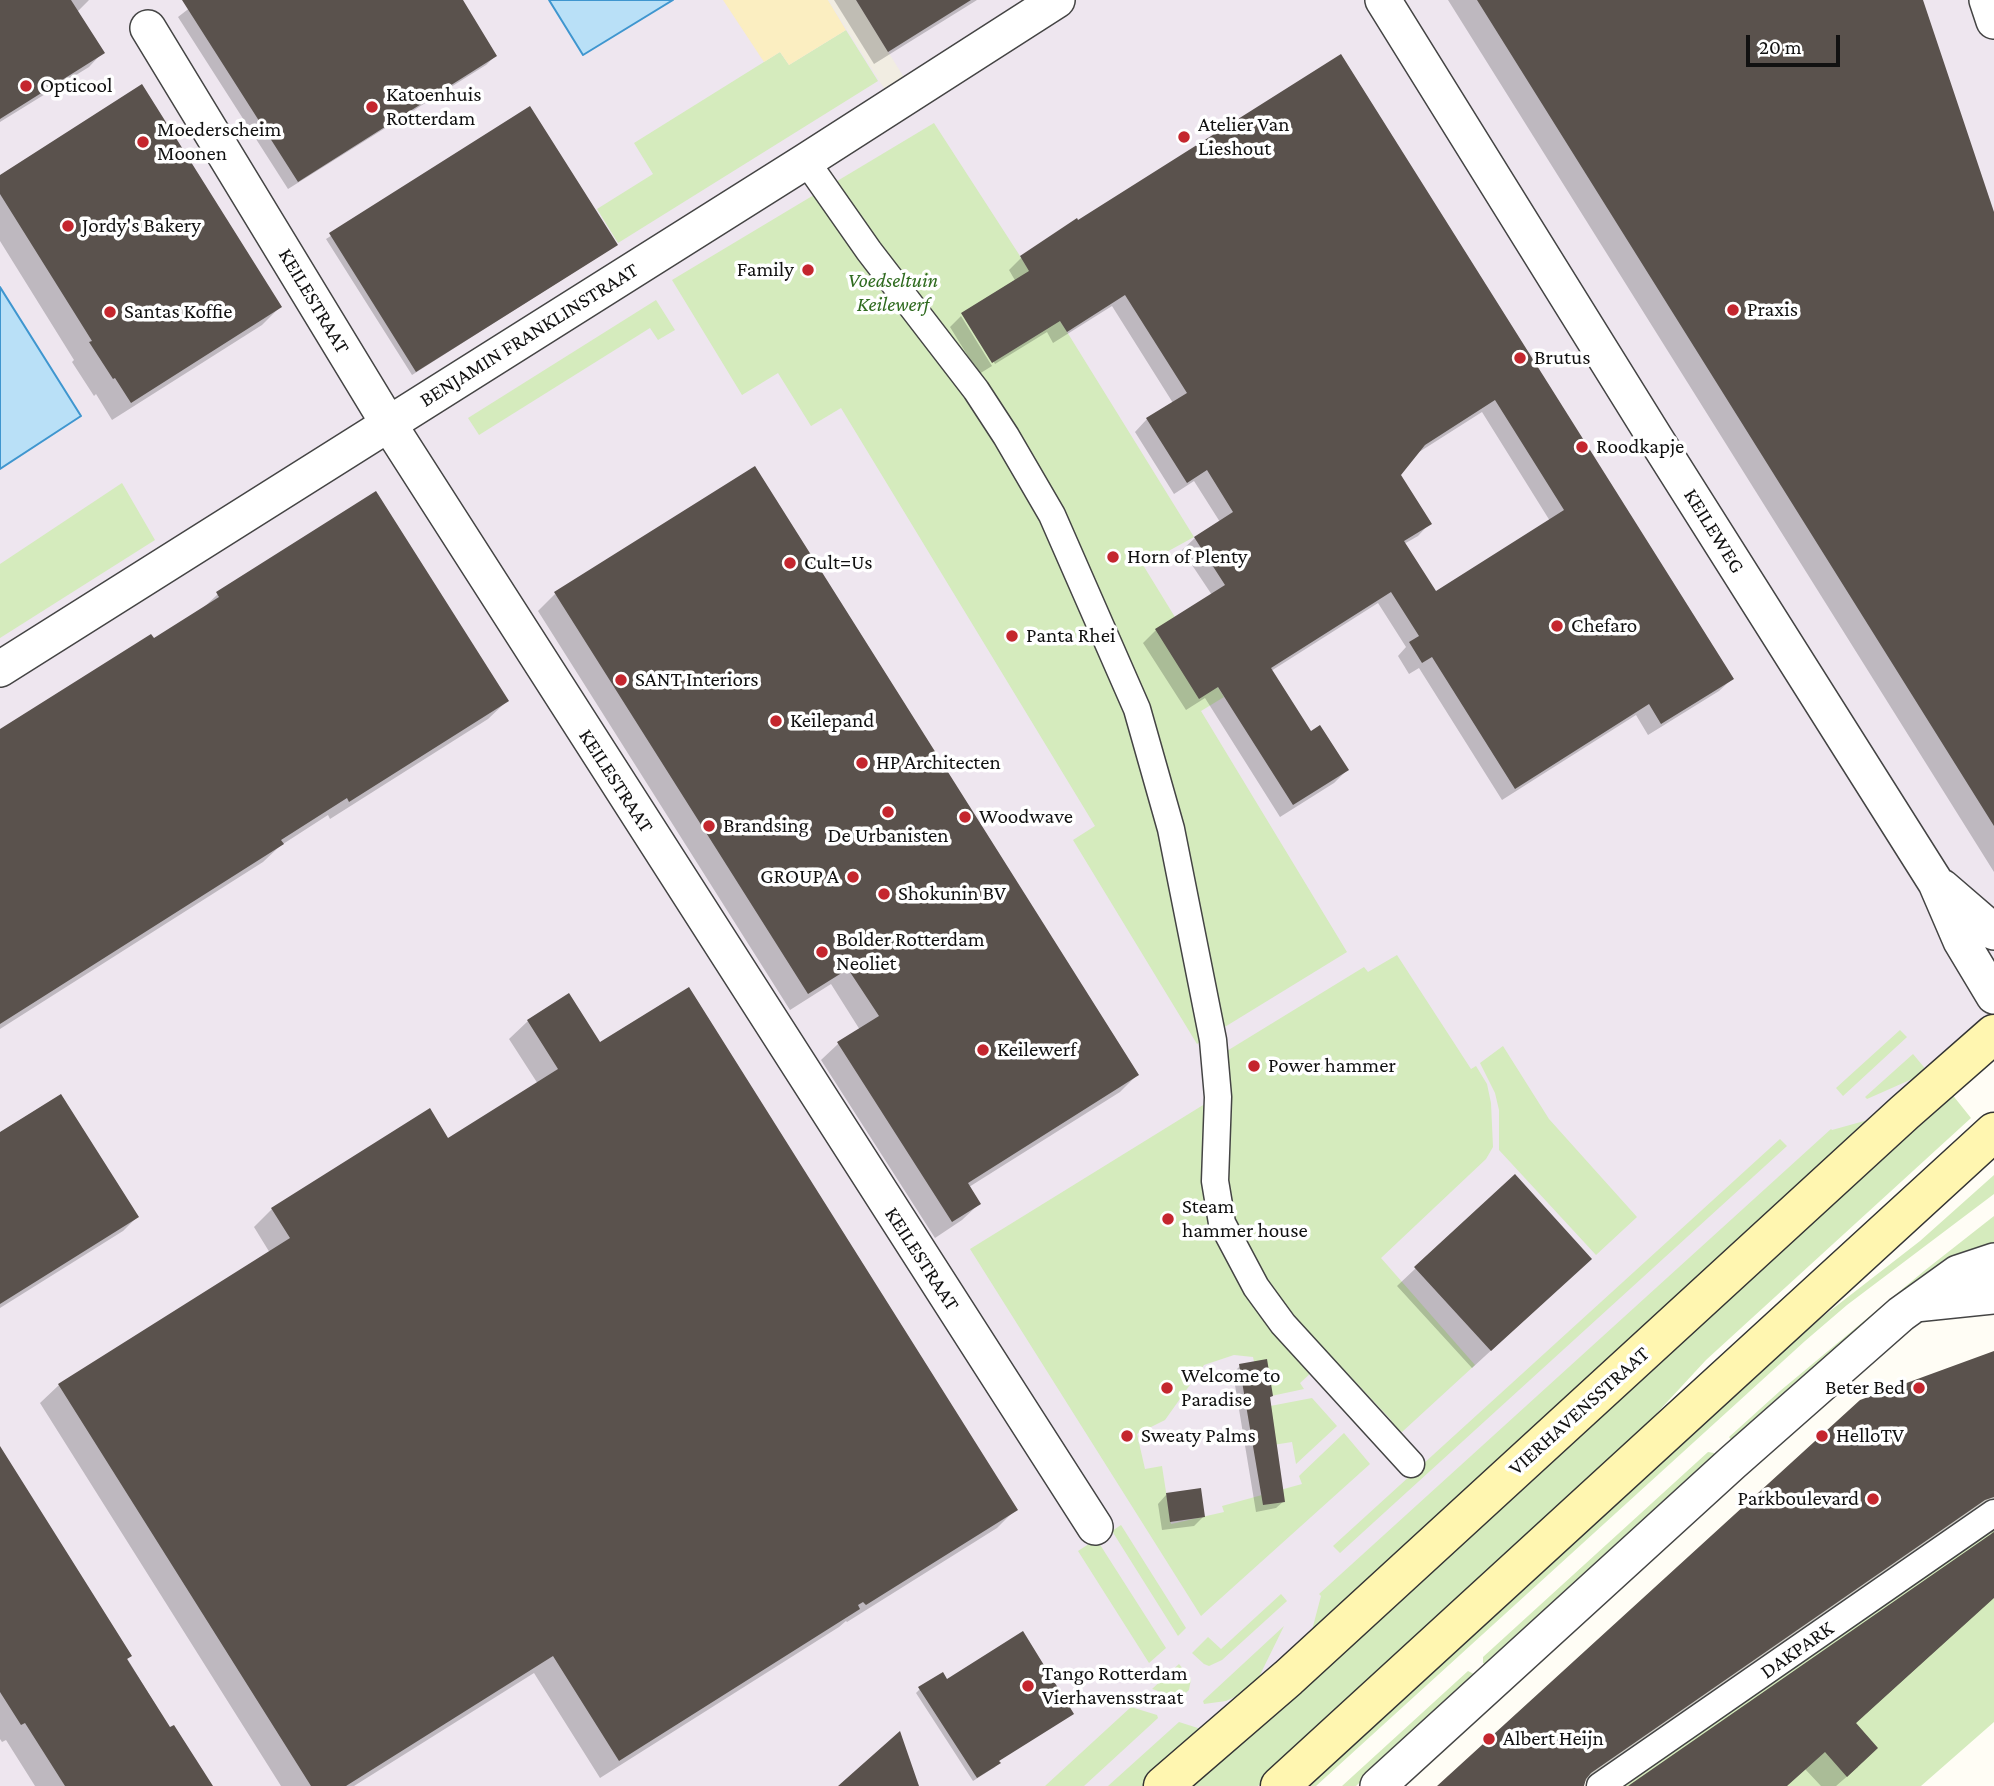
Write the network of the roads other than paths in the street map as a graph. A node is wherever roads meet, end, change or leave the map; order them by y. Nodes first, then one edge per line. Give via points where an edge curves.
1 (1057, 0) edge
2 (1383, 0) edge
3 (1987, 0) edge
4 (1994, 21) edge
5 (148, 28) dead end
6 (806, 161) junction
7 (388, 423) junction
8 (0, 669) edge
9 (1936, 883) junction
10 (1994, 932) edge
11 (1994, 996) edge
12 (1994, 1034) edge
13 (1994, 1132) edge
14 (1994, 1261) edge
15 (1994, 1296) edge
16 (1915, 1304) junction
17 (1411, 1464) dead end
18 (1994, 1513) edge
19 (1096, 1527) dead end
20 (1163, 1786) edge
21 (1280, 1786) edge
22 (1378, 1786) edge
23 (1600, 1786) edge

1 - 6 street, BENJAMIN FRANKLINSTRAAT
2 - 9 street, KEILEWEG
3 - 4 street
5 - 7 street, KEILESTRAAT
6 - 7 street, BENJAMIN FRANKLINSTRAAT
6 - 17 street via 975,390 1052,515 1137,709 1171,829 1213,1040 1218,1097 1215,1181 1222,1223 1256,1287 1283,1324
7 - 8 street, BENJAMIN FRANKLINSTRAAT
7 - 19 street, KEILESTRAAT
9 - 10 street, KEILEWEG
9 - 11 street, KEILEWEG via 1961,941
12 - 20 main road, VIERHAVENSSTRAAT
13 - 21 main road
14 - 16 street via 1958,1273
15 - 16 street
16 - 22 street via 1732,1462
18 - 23 street, DAKPARK

